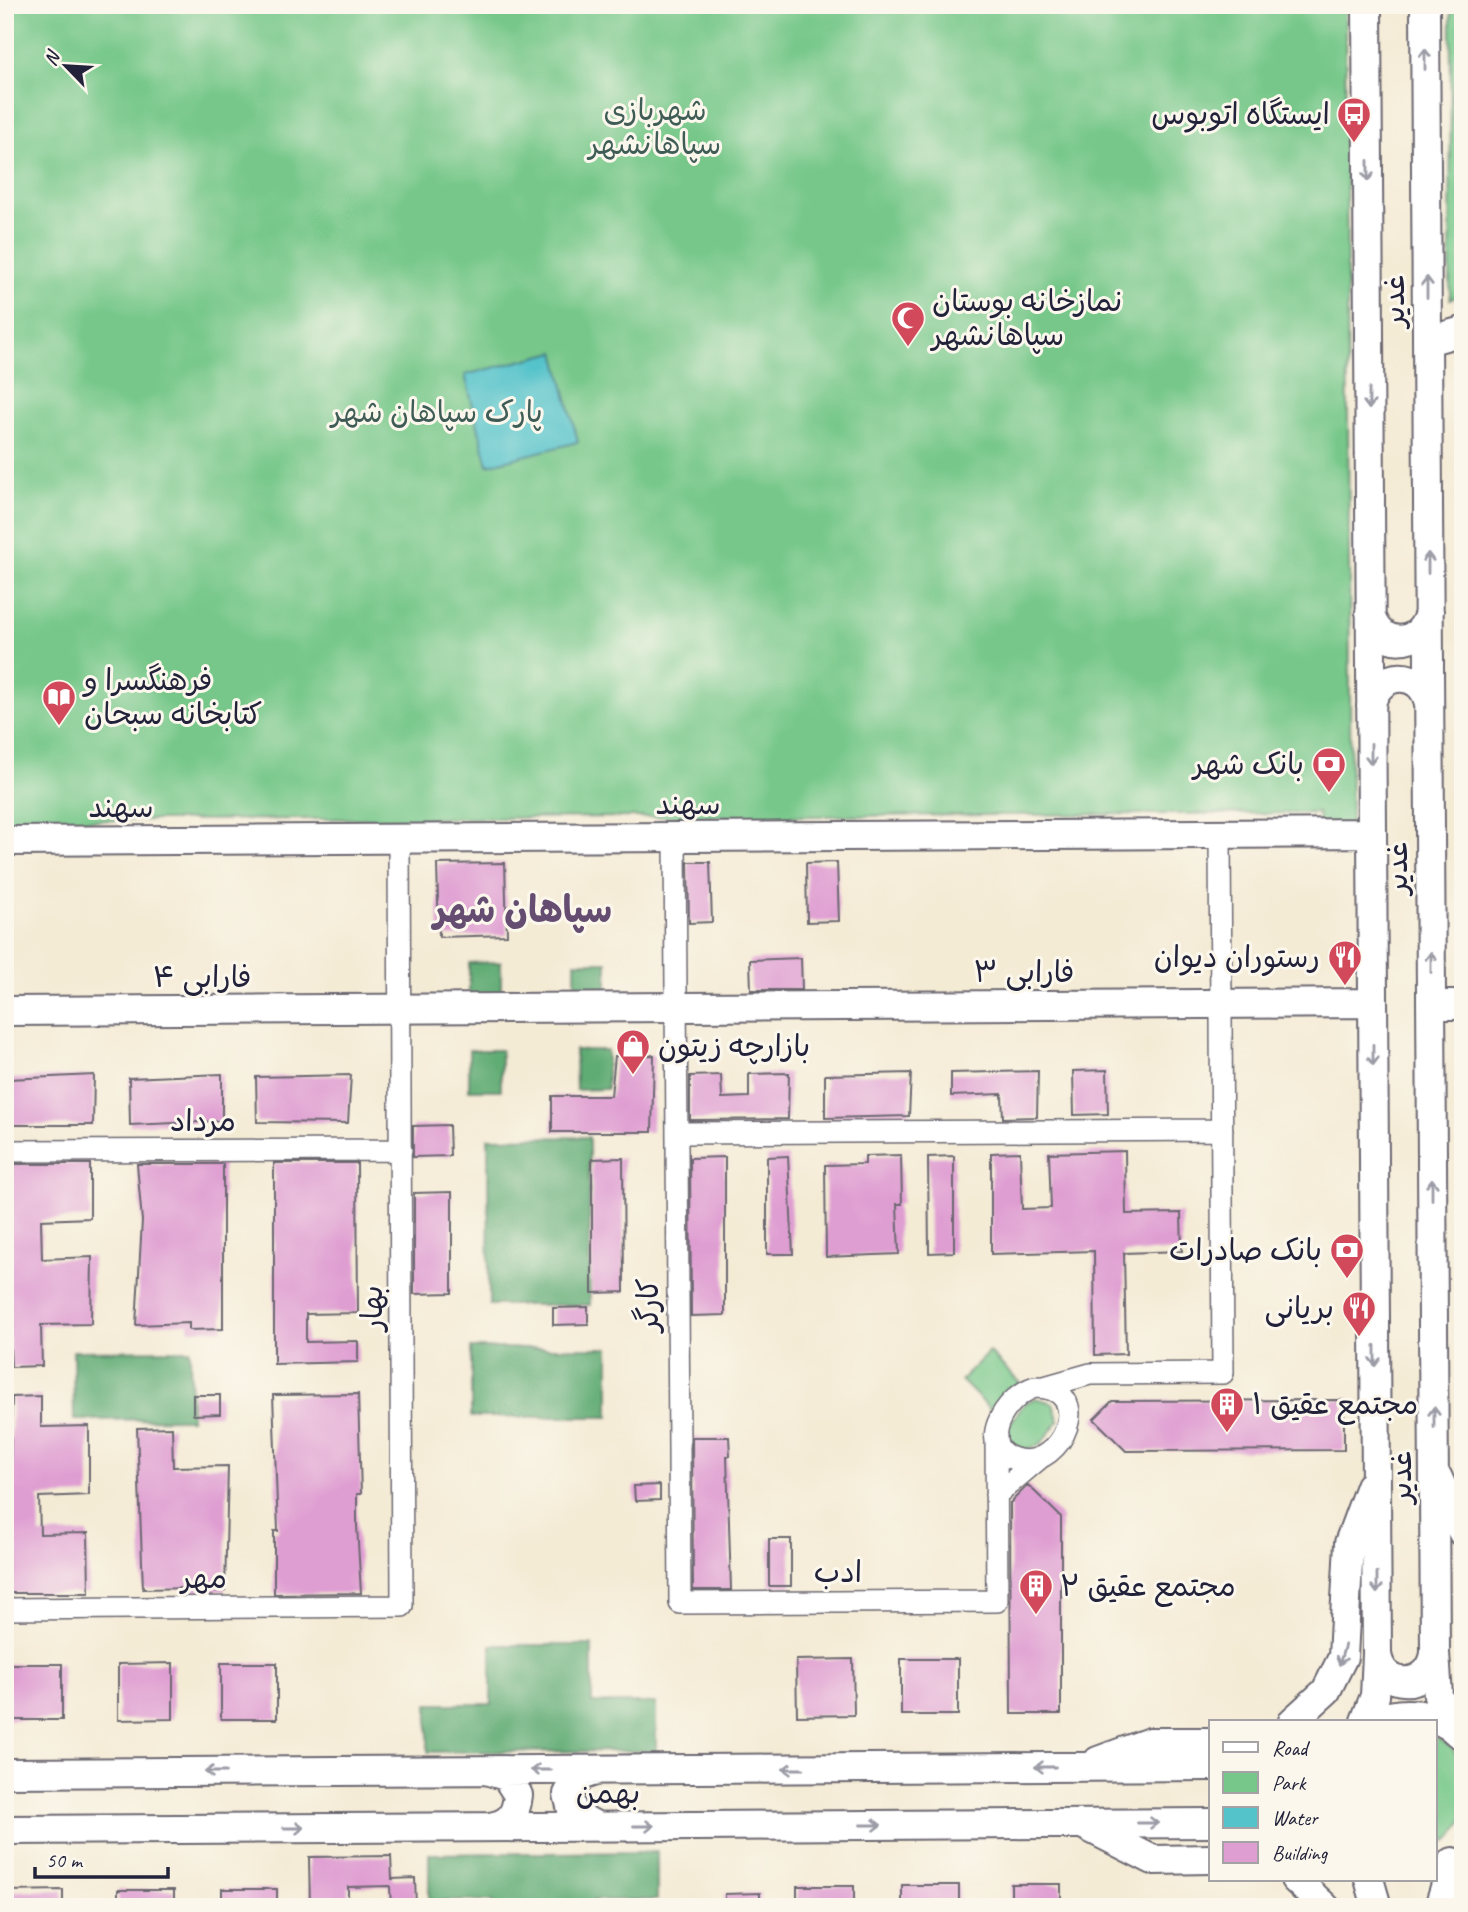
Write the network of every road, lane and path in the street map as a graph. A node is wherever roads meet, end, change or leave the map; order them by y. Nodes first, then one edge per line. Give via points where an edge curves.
1 (1367, 5) edge
2 (1425, 5) edge
3 (1463, 331) edge
4 (1427, 341) junction
5 (1429, 611) junction
6 (1370, 612) junction
7 (1429, 705) junction
8 (1371, 706) junction
9 (1372, 833) junction
10 (1220, 834) junction
11 (675, 837) junction
12 (400, 839) junction
13 (5, 841) edge
14 (1373, 1003) junction
15 (1220, 1004) junction
16 (1431, 1005) junction
17 (1463, 1005) edge
18 (676, 1007) junction
19 (400, 1009) junction
20 (5, 1011) edge
21 (1222, 1130) junction
22 (678, 1133) junction
23 (401, 1150) junction
24 (5, 1152) edge
25 (1090, 1374) junction
26 (1044, 1387) junction
27 (1067, 1431) junction
28 (996, 1435) junction
29 (1040, 1458) junction
30 (1376, 1470) junction
31 (1434, 1470) junction
32 (996, 1495) junction
33 (1463, 1533) edge
34 (680, 1603) joint
35 (402, 1606) joint
36 (5, 1609) edge
37 (1435, 1653) junction
38 (1377, 1654) junction
39 (1294, 1720) edge
40 (1365, 1720) edge
41 (1379, 1720) edge
42 (1457, 1732) edge
43 (1209, 1742) edge
44 (1209, 1766) edge
45 (1081, 1767) junction
46 (598, 1770) junction
47 (489, 1771) junction
48 (5, 1773) edge
49 (1209, 1823) edge
50 (1082, 1824) junction
51 (598, 1826) junction
52 (489, 1827) junction
53 (5, 1830) edge
54 (1209, 1859) edge
55 (1450, 1861) edge
56 (1297, 1881) edge
57 (1370, 1881) edge
58 (1325, 1907) edge
59 (1377, 1907) edge
60 (1439, 1907) edge

1 -> 6 main road, غدیر
4 -> 2 main road, غدیر
3 - 4 main road
5 -> 4 main road, غدیر
5 - 6 main road via 1417,635 1400,641 1376,629
5 - 7 main road, غدیر
6 - 8 main road, غدیر
7 - 8 main road via 1417,681 1400,676 1383,682 1372,696
16 -> 7 main road, غدیر
8 -> 9 main road, غدیر
9 - 10 main road, سهند
9 - 14 main road, غدیر
10 - 11 main road, سهند
10 - 15 street
11 - 12 main road, سهند
11 - 18 street, کارگر
12 - 13 main road, سهند
12 - 19 street, بهار
14 - 15 main road, فارابی ۳
14 -> 30 main road, غدیر
15 - 18 main road, فارابی ۳
15 - 21 street
16 - 17 main road
31 -> 16 main road, غدیر
18 - 19 main road, فارابی ۳
18 - 22 street, کارگر
19 - 20 main road, فارابی ۴
19 - 23 street, بهار
21 - 22 street
21 - 25 street via 1223,1373
22 - 34 street, کارگر
23 - 24 street, مرداد
23 - 35 street, بهار
25 - 26 street
25 - 27 street
26 - 27 street via 1067,1403
26 - 28 street via 1026,1390 1011,1402 999,1417
27 - 29 street
28 - 29 street via 1012,1458
28 - 32 street
29 - 32 street
30 -> 38 main road, غدیر
30 -> 39 main road via 1349,1543 1343,1657 1326,1691
31 - 33 main road
31 - 37 main road, غدیر
32 - 34 street, ادب via 997,1601
35 - 36 street, مهر
37 - 38 main road via 1423,1677 1406,1683 1389,1678
37 - 42 main road, غدیر via 1438,1696
38 - 40 main road, غدیر via 1375,1696
41 - 42 main road via 1407,1713 1431,1717
43 - 45 main road via 1150,1742
44 - 45 main road, بهمن
45 -> 46 main road, بهمن
46 -> 47 main road, بهمن
46 - 51 main road via 580,1776 568,1794 573,1815
47 -> 48 main road, بهمن
47 - 52 main road via 506,1776 518,1795 513,1817
50 -> 49 main road, بهمن
51 -> 50 main road, بهمن
50 - 54 main road via 1153,1860
51 - 52 main road, بهمن
53 -> 52 main road, بهمن
55 - 60 main road
56 - 58 main road
57 - 59 main road

